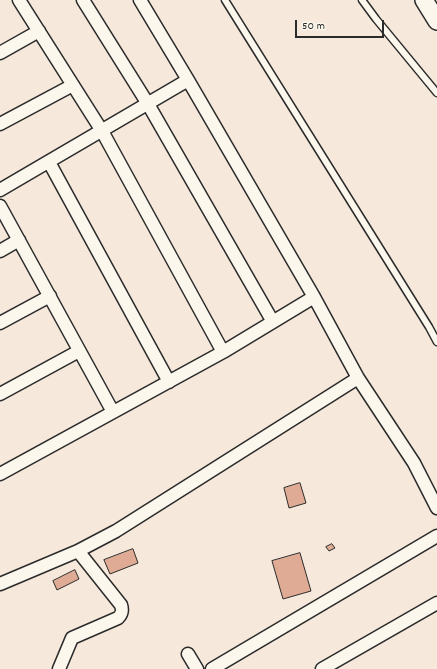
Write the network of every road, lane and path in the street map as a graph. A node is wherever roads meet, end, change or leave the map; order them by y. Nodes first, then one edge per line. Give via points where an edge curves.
1 (19, 0) edge
2 (83, 0) edge
3 (140, 0) edge
4 (225, 0) edge
5 (362, 0) edge
6 (424, 0) edge
7 (437, 21) edge
8 (39, 32) junction
9 (0, 54) edge
10 (188, 80) junction
11 (73, 84) junction
12 (437, 93) edge
13 (148, 104) junction
14 (0, 124) edge
15 (102, 131) junction
16 (49, 162) junction
17 (0, 190) edge
18 (0, 206) edge
19 (19, 240) junction
20 (0, 251) edge
21 (50, 296) junction
22 (314, 297) junction
23 (273, 322) junction
24 (0, 323) edge
25 (437, 342) edge
26 (80, 351) junction
27 (223, 352) junction
28 (358, 378) junction
29 (169, 382) junction
30 (0, 394) edge
31 (113, 412) junction
32 (0, 474) edge
33 (437, 508) edge
34 (437, 536) edge
35 (78, 551) junction
36 (0, 584) edge
37 (437, 603) edge
38 (188, 654) dead end
39 (59, 669) edge
40 (197, 669) edge
41 (212, 669) edge
42 (322, 669) edge

1 - 8 street
2 - 13 street
3 - 10 street
4 - 25 lane
5 - 12 lane
6 - 7 street
8 - 9 street
8 - 11 street
10 - 13 street
10 - 22 street
11 - 14 street
11 - 15 street
13 - 15 street
13 - 23 street
15 - 16 street
15 - 27 street
16 - 17 street
16 - 29 street
18 - 19 street
19 - 20 street
19 - 21 street
21 - 24 street
21 - 26 street
22 - 23 street
22 - 28 street
23 - 27 street
26 - 30 street
26 - 31 street
27 - 29 street
28 - 33 street via 414,463
28 - 35 street via 116,531
29 - 31 street
31 - 32 street
34 - 41 street
35 - 36 street
35 - 39 street via 121,606 122,612 118,618 74,636
37 - 42 street
38 - 40 street

